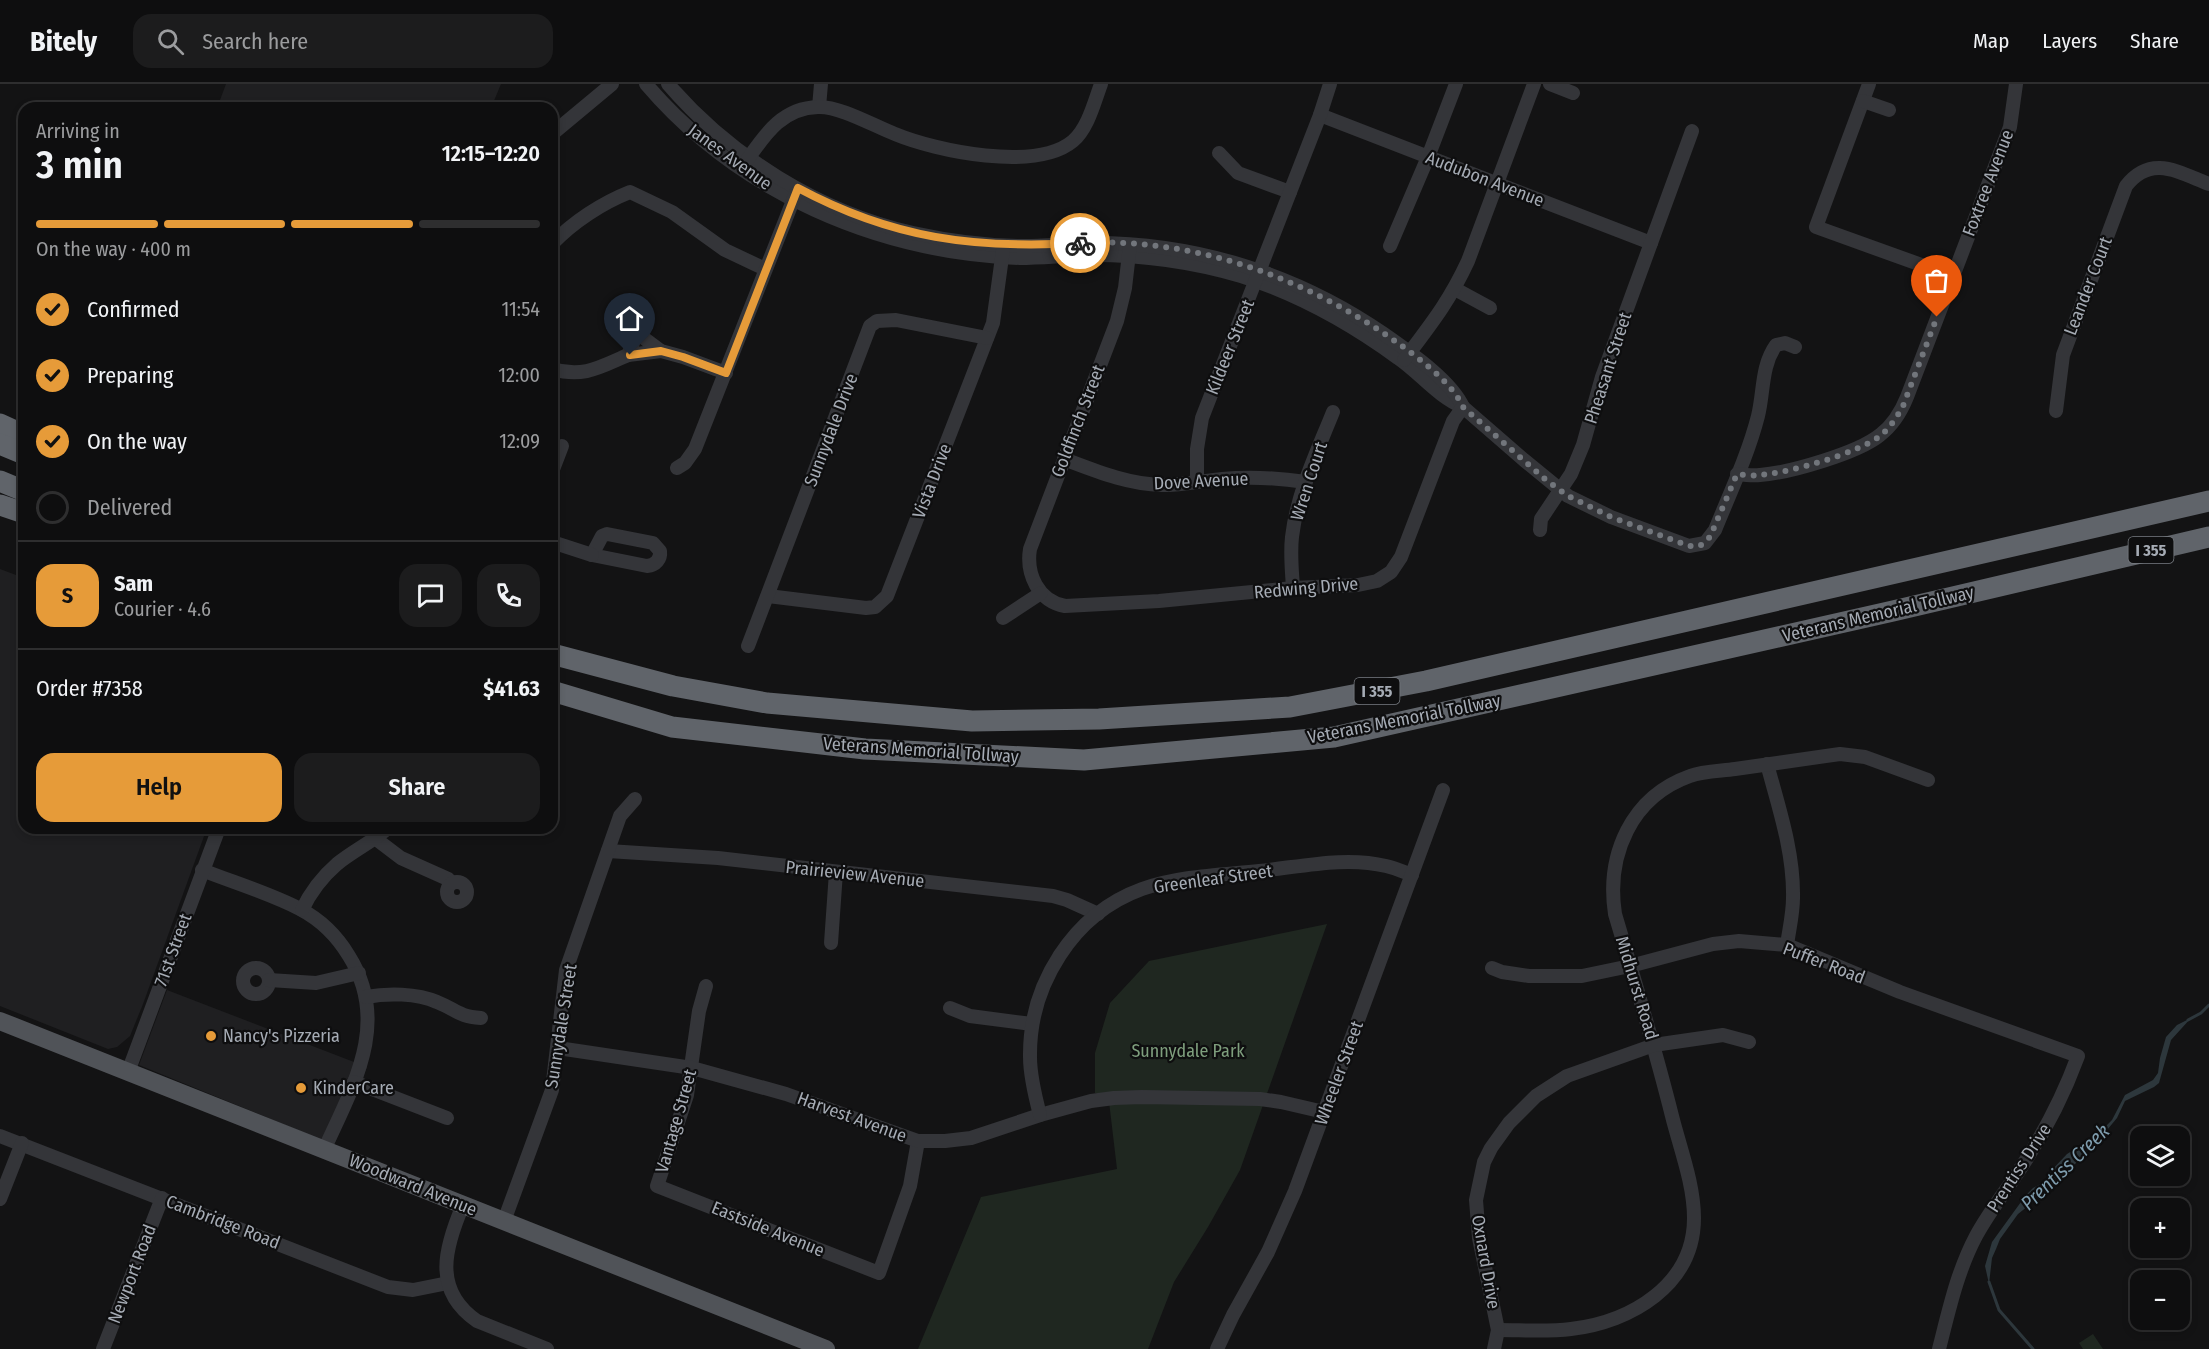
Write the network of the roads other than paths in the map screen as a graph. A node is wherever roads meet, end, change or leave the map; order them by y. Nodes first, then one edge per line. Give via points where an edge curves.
1 (612, 84) edge
2 (646, 84) edge
3 (668, 84) edge
4 (821, 84) edge
5 (1101, 84) edge
6 (1330, 84) edge
7 (1456, 84) edge
8 (1534, 84) edge
9 (1550, 84) edge
10 (1869, 84) edge
11 (2016, 84) edge
12 (1573, 93) dead end
13 (1863, 101) junction
14 (819, 107) junction
15 (1889, 110) dead end
16 (1320, 115) junction
17 (558, 129) edge
18 (1692, 131) dead end
19 (1219, 153) dead end
20 (1428, 157) junction
21 (746, 163) junction
22 (1497, 183) junction
23 (2209, 184) edge
24 (1290, 192) junction
25 (796, 194) junction
26 (558, 239) edge
27 (1651, 243) junction
28 (1390, 246) dead end
29 (1003, 251) junction
30 (1129, 251) junction
31 (765, 269) junction
32 (1258, 276) junction
33 (1952, 276) junction
34 (1455, 289) junction
35 (1490, 308) dead end
36 (987, 338) junction
37 (1795, 347) dead end
38 (661, 351) junction
39 (628, 355) junction
40 (1406, 357) junction
41 (558, 370) edge
42 (726, 373) junction
43 (1463, 407) junction
44 (2056, 411) dead end
45 (1333, 412) dead end
46 (0, 424) edge
47 (18, 432) edge
48 (0, 444) edge
49 (562, 446) dead end
50 (18, 452) edge
51 (558, 456) edge
52 (1064, 459) junction
53 (677, 468) dead end
54 (1737, 474) junction
55 (0, 481) edge
56 (1197, 482) junction
57 (1305, 482) junction
58 (18, 488) edge
59 (1560, 490) junction
60 (2206, 501) edge
61 (0, 505) edge
62 (18, 511) edge
63 (1540, 530) dead end
64 (2209, 537) edge
65 (558, 544) edge
66 (2209, 551) edge
67 (592, 555) dead end
68 (2092, 563) junction
69 (1293, 588) junction
70 (1041, 593) junction
71 (768, 596) junction
72 (1003, 618) dead end
73 (748, 646) dead end
74 (558, 656) edge
75 (558, 693) edge
76 (1767, 764) junction
77 (1928, 780) dead end
78 (1443, 790) dead end
79 (635, 799) dead end
80 (217, 834) edge
81 (381, 834) edge
82 (376, 838) junction
83 (608, 850) junction
84 (202, 870) junction
85 (836, 872) junction
86 (1412, 875) junction
87 (452, 883) dead end
88 (302, 910) junction
89 (1098, 914) junction
90 (831, 943) dead end
91 (1786, 945) junction
92 (1630, 966) junction
93 (1492, 968) dead end
94 (358, 973) junction
95 (269, 980) dead end
96 (706, 986) dead end
97 (366, 997) junction
98 (950, 1008) dead end
99 (481, 1018) dead end
100 (0, 1021) edge
101 (1032, 1024) junction
102 (1749, 1042) dead end
103 (1654, 1045) junction
104 (558, 1048) junction
105 (2078, 1056) joint
106 (692, 1068) junction
107 (128, 1072) junction
108 (354, 1082) junction
109 (1324, 1112) junction
110 (1040, 1115) junction
111 (447, 1118) dead end
112 (0, 1136) edge
113 (918, 1141) junction
114 (22, 1143) junction
115 (324, 1150) junction
116 (657, 1186) joint
117 (162, 1198) junction
118 (0, 1199) edge
119 (463, 1205) junction
120 (504, 1221) junction
121 (448, 1283) junction
122 (1498, 1330) junction
123 (103, 1349) edge
124 (547, 1349) edge
125 (826, 1349) edge
126 (1217, 1349) edge
127 (1494, 1349) edge
128 (1939, 1349) edge

1 - 17 street
2 - 21 street, Janes Avenue via 683,123
3 - 21 street, Janes Avenue
4 - 14 street
5 - 14 street via 1075,140 1053,152 1031,155 975,154 937,148
6 - 16 street, Kildeer Street
7 - 20 street
8 - 22 street
9 - 12 street
10 - 13 street
11 - 33 street, Foxtree Avenue via 2010,127
13 - 15 street
13 - 33 street via 1815,226
14 - 21 street via 782,118 769,129
16 - 20 street, Audubon Avenue
16 - 24 street, Kildeer Street
18 - 27 street, Pheasant Street
19 - 24 street via 1238,173
20 - 22 street, Audubon Avenue
20 - 28 street
21 - 25 street, Janes Avenue
22 - 27 street, Audubon Avenue
22 - 34 street
23 - 44 street, Leander Court via 2172,169 2151,168 2142,170 2126,186 2062,355
24 - 32 street, Kildeer Street
25 - 29 street, Janes Avenue via 894,228
25 - 31 street
26 - 31 street via 629,187 725,250
27 - 59 street, Pheasant Street via 1602,376 1583,445
29 - 30 street, Janes Avenue via 1089,243
29 - 36 street, Vista Drive
30 - 32 street, Janes Avenue via 1202,254
30 - 52 street, Goldfinch Street via 1117,321
31 - 42 street
32 - 40 street, Janes Avenue via 1294,284 1338,305
32 - 56 street, Kildeer Street via 1202,418
33 - 54 street, Foxtree Avenue via 1903,406 1879,437 1847,453 1776,473
34 - 35 street
34 - 40 street
36 - 71 street, Vista Drive via 887,596 875,607 866,608
36 - 71 street, Sunnydale Drive via 896,320 877,321 870,326
37 - 54 street via 1776,345 1770,353 1758,416
38 - 39 street
38 - 39 street via 636,333
38 - 42 street
39 - 41 street via 582,373
40 - 43 street, Janes Avenue via 1458,395
42 - 53 street via 695,449
43 - 59 street, Janes Avenue
43 - 69 street, Redwing Drive via 1453,421 1395,567 1377,581 1358,585
45 - 57 street, Wren Court
46 - 47 highway
48 - 50 highway
49 - 51 street
52 - 56 street, Dove Avenue via 1136,482
52 - 70 street, Goldfinch Street via 1030,549 1029,572
54 - 59 street, Janes Avenue via 1715,530 1704,543 1689,546 1595,510
55 - 58 highway
56 - 57 street, Dove Avenue via 1274,477
57 - 69 street, Wren Court via 1292,535
59 - 63 street, Pheasant Street via 1540,519
60 - 74 highway, Veterans Memorial Tollway / I 355 via 1448,676 1290,707 1099,719 972,721 767,703 674,686
61 - 62 highway
64 - 68 highway, Veterans Memorial Tollway / I 355
65 - 67 street
66 - 68 highway via 2141,562
68 - 75 highway, Veterans Memorial Tollway / I 355 via 1334,737 1084,760 866,749 672,727
69 - 70 street, Redwing Drive via 1065,606
70 - 72 street
71 - 73 street, Sunnydale Drive
76 - 77 street, Midhurst Road via 1849,754
76 - 91 street via 1791,868 1793,900
76 - 92 street, Midhurst Road via 1691,775 1661,792 1630,824 1617,852 1612,884 1614,914
78 - 86 street, Wheeler Street
79 - 83 street, Sunnydale Street via 620,816
80 - 84 street, 71st Street
81 - 82 street
82 - 87 street via 401,858
82 - 88 street via 337,864 309,895
83 - 85 street, Prairieview Avenue
83 - 104 street, Sunnydale Street via 566,970
84 - 88 street
84 - 107 street, 71st Street
85 - 89 street, Prairieview Avenue via 1053,896
85 - 90 street
86 - 89 street, Greenleaf Street via 1386,866 1343,862 1189,879 1141,890
86 - 109 street, Wheeler Street
88 - 94 street via 327,927
89 - 101 street, Greenleaf Street via 1068,943 1052,966 1039,992
91 - 92 street, Puffer Road via 1739,941 1713,944
91 - 105 street, Puffer Road via 1900,992
92 - 93 street, Puffer Road via 1559,978
92 - 103 street, Midhurst Road
94 - 95 street via 316,983
94 - 97 street
96 - 106 street, Vantage Street
97 - 99 street via 379,994 427,999 464,1016
97 - 108 street via 367,1038
98 - 101 street via 970,1016
100 - 107 main road, Woodward Avenue
101 - 110 street, Greenleaf Street via 1030,1059
102 - 103 street, Oxnard Drive via 1723,1035
103 - 122 street, Oxnard Drive via 1552,1085 1523,1108 1491,1148 1480,1174 1476,1212
103 - 122 street, Midhurst Road via 1693,1200 1694,1228 1676,1275 1659,1294 1624,1316 1571,1329
104 - 106 street, Harvest Avenue
104 - 120 street, Sunnydale Street via 548,1103
105 - 128 street, Prentiss Drive via 2049,1123 1984,1221 1967,1254 1950,1299
106 - 113 street, Harvest Avenue via 786,1094
106 - 116 street, Vantage Street
107 - 115 main road, Woodward Avenue
108 - 111 street
108 - 115 street
109 - 110 street, Harvest Avenue via 1260,1099 1142,1097 1091,1101
109 - 126 street, Wheeler Street via 1283,1222
110 - 113 street, Harvest Avenue via 972,1138
112 - 114 street, Cambridge Road
113 - 116 street, Eastside Avenue via 910,1185 879,1273
114 - 117 street, Cambridge Road
114 - 118 street
115 - 119 main road, Woodward Avenue
117 - 121 street, Cambridge Road via 388,1287 413,1290
117 - 123 street, Newport Road
119 - 120 main road, Woodward Avenue
119 - 121 street via 447,1245
120 - 125 main road, Woodward Avenue
121 - 124 street via 461,1307 477,1321
122 - 127 street, Oxnard Drive

